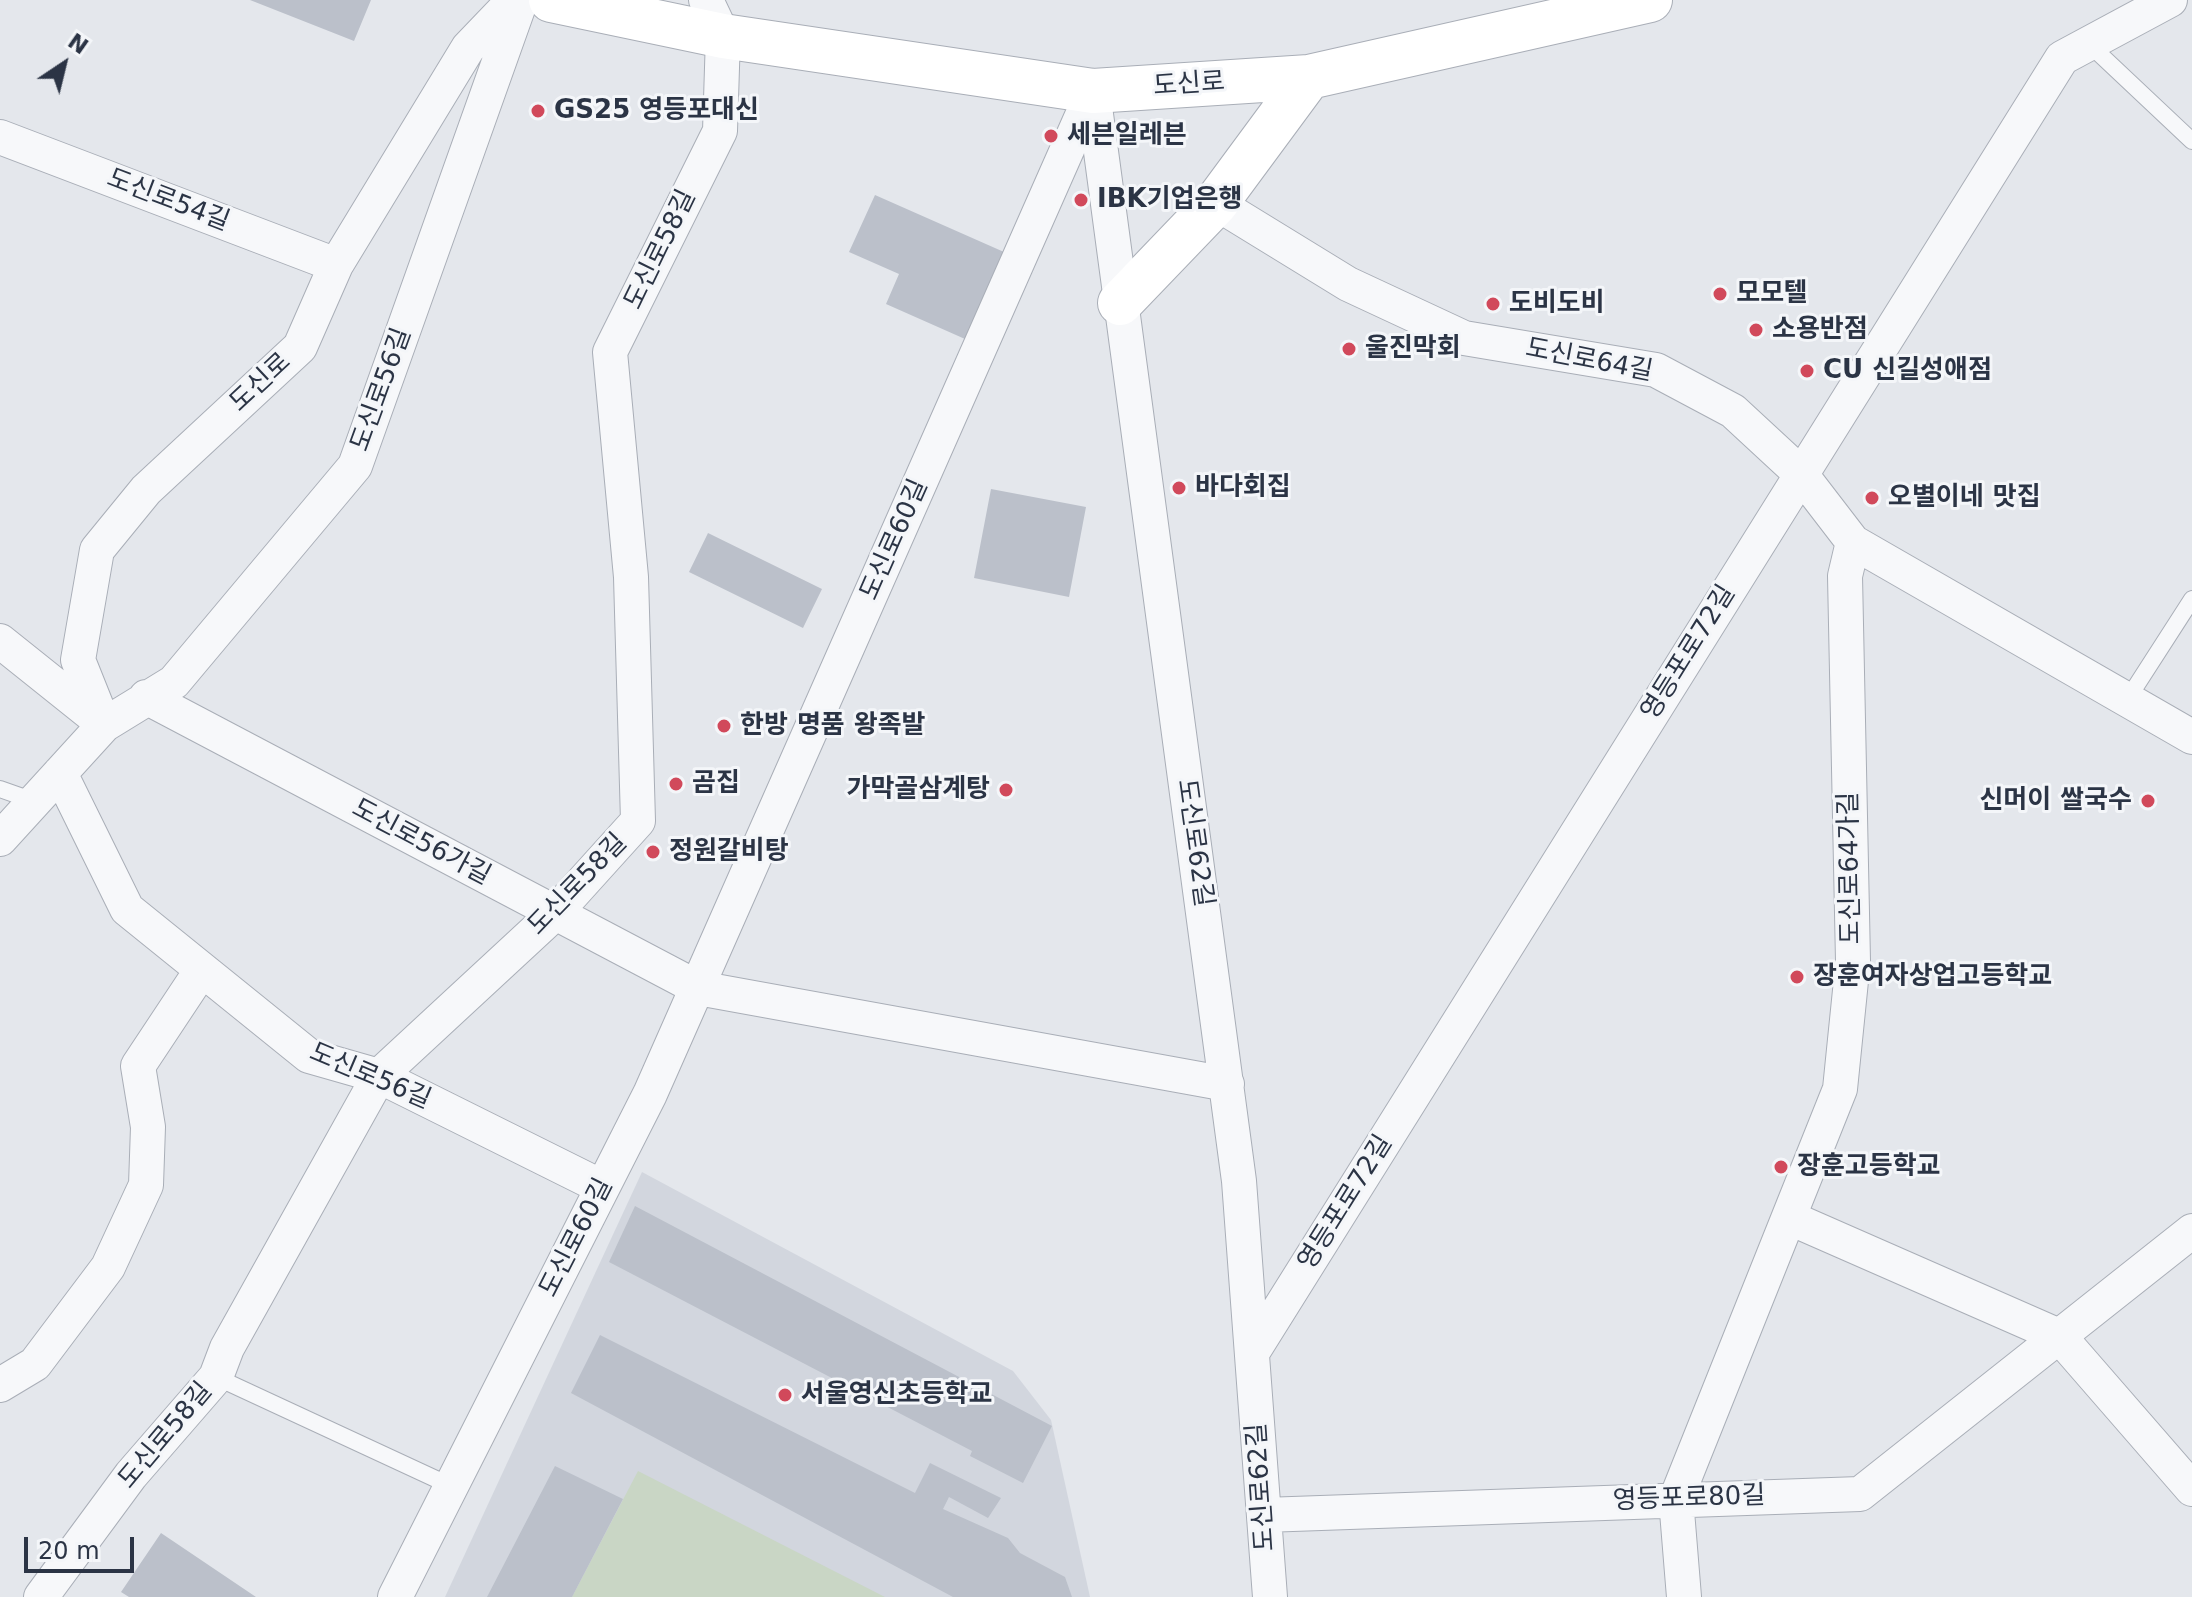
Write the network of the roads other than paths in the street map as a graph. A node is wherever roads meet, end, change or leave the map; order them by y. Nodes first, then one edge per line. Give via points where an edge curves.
1 (514, 0) edge
2 (521, 0) edge
3 (551, 0) edge
4 (1650, 0) edge
5 (2170, 0) edge
6 (1542, 12) edge
7 (714, 18) edge
8 (2089, 44) junction
9 (1309, 77) junction
10 (1093, 91) junction
11 (0, 137) edge
12 (2192, 141) edge
13 (1216, 203) junction
14 (336, 265) junction
15 (1120, 303) junction
16 (1800, 473) junction
17 (1853, 542) junction
18 (2192, 599) edge
19 (0, 641) edge
20 (146, 697) junction
21 (2127, 700) junction
22 (104, 725) junction
23 (2192, 737) edge
24 (60, 773) junction
25 (0, 789) edge
26 (34, 801) junction
27 (0, 839) edge
28 (554, 914) junction
29 (201, 971) junction
30 (698, 988) junction
31 (379, 1076) junction
32 (1227, 1084) junction
33 (602, 1187) junction
34 (1790, 1218) junction
35 (2192, 1231) edge
36 (2059, 1336) junction
37 (1252, 1353) junction
38 (216, 1377) junction
39 (0, 1385) edge
40 (451, 1486) junction
41 (2192, 1489) edge
42 (1676, 1499) junction
43 (1264, 1515) junction
44 (41, 1597) edge
45 (395, 1597) edge
46 (1270, 1597) edge
47 (1684, 1597) edge

1 - 14 street, 도신로 via 468,48
2 - 20 street, 도신로56길 via 355,466 174,682
3 - 7 main road, 도신로
4 - 6 main road, 도신로
5 - 8 street, 영등포로72길
6 - 9 main road, 도신로
7 - 10 main road, 도신로
7 - 28 street, 도신로58길 via 720,131 610,352 631,577 638,821
8 - 12 lane
8 - 16 street, 영등포로72길 via 2062,58
9 - 10 main road, 도신로
9 - 13 main road
10 - 15 street, 도신로62길
10 - 30 street, 도신로60길
11 - 14 street, 도신로54길
13 - 15 main road
13 - 16 street, 도신로64길 via 1348,284 1464,338 1656,370 1733,411
14 - 22 street, 도신로 via 300,347 146,490 97,550 78,660
15 - 32 street, 도신로62길
16 - 17 street, 도신로64길
16 - 37 street, 영등포로72길
17 - 21 street, 도신로64길
17 - 34 street, 도신로64가길 via 1845,576 1853,961 1840,1089
18 - 21 lane
19 - 22 street
20 - 22 street, 도신로56길
20 - 28 street, 도신로56가길
21 - 23 street, 도신로64길
22 - 24 street, 도신로56길
24 - 26 street, 도신로56길
24 - 29 street, 도신로56길 via 127,909
25 - 26 lane
26 - 27 street, 도신로56길
28 - 30 street, 도신로56가길
28 - 31 street, 도신로58길
29 - 31 street, 도신로56길 via 309,1056
29 - 39 street via 138,1066 148,1127 146,1185 108,1267 35,1364
30 - 32 street
30 - 33 street, 도신로60길
31 - 33 street, 도신로56길
31 - 38 street, 도신로58길 via 227,1348
32 - 37 street, 도신로62길
33 - 40 street, 도신로60길
34 - 36 street
34 - 42 street, 도신로64가길
35 - 36 street, 영등포로80길
36 - 41 street
36 - 42 street, 영등포로80길 via 1860,1494
37 - 43 street, 도신로62길
38 - 40 lane
38 - 44 street, 도신로58길 via 131,1475
40 - 45 street, 도신로60길
42 - 43 street, 영등포로80길
42 - 47 street
43 - 46 street, 도신로62길

